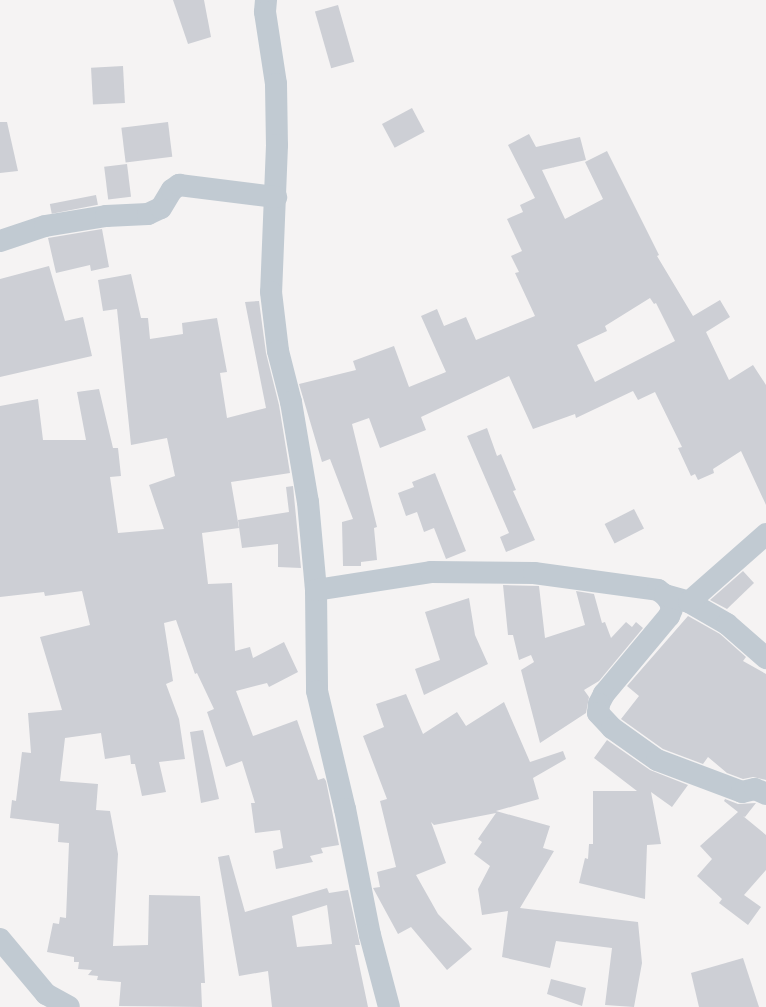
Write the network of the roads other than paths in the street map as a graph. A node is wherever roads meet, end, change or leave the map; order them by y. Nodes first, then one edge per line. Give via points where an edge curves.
1 (266, 0) edge
2 (276, 197) junction
3 (0, 241) edge
4 (766, 534) edge
5 (316, 590) junction
6 (665, 594) junction
7 (690, 602) junction
8 (766, 658) edge
9 (766, 794) edge
10 (0, 940) edge
11 (69, 1007) edge
12 (389, 1007) edge

1 - 2 street via 265,12 276,84
2 - 3 street via 179,185 172,190 161,208 148,214 106,216 45,226
2 - 5 street via 271,292 278,351 291,402 308,502
4 - 7 street
5 - 6 street via 431,572 534,573 658,590
5 - 12 street via 317,691 345,809 370,935
6 - 7 street
6 - 9 street via 672,609 669,616 604,694 598,713 612,728 658,760 742,792 755,789
7 - 8 street via 727,624
10 - 11 street via 46,994

